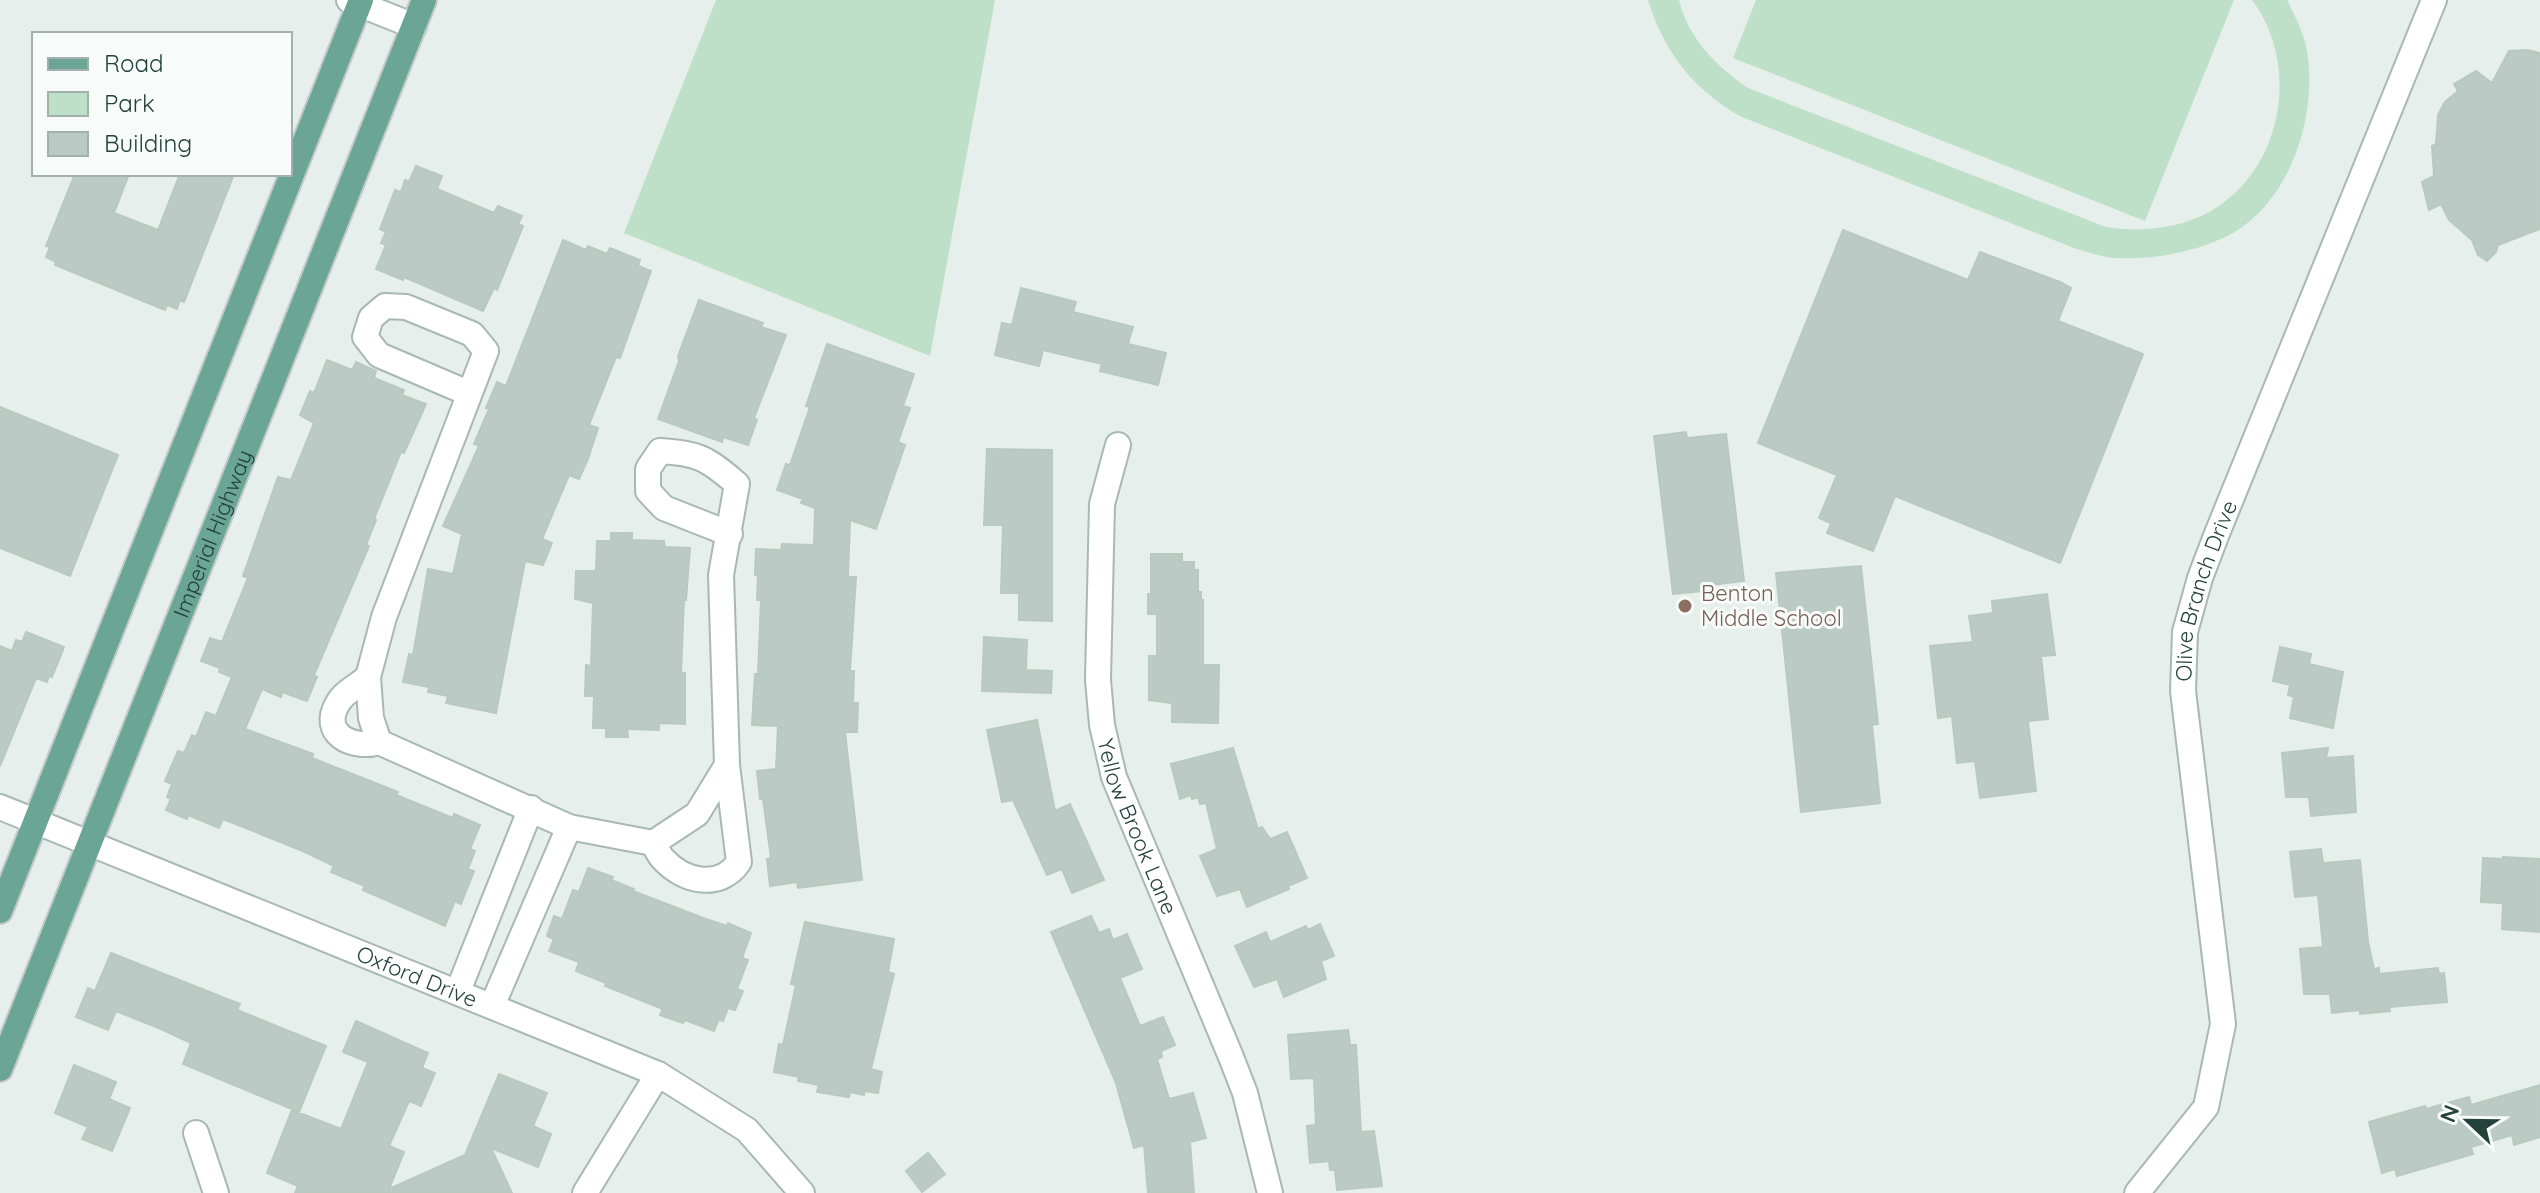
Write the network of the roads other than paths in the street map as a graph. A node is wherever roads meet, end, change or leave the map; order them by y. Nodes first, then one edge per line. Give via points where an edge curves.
1 (424, 0) edge
2 (2434, 0) edge
3 (357, 1) edge
4 (414, 26) junction
5 (292, 167) edge
6 (288, 176) edge
7 (468, 393) junction
8 (1118, 445) dead end
9 (730, 534) dead end
10 (368, 677) junction
11 (379, 742) junction
12 (727, 765) junction
13 (0, 807) edge
14 (531, 808) junction
15 (36, 821) junction
16 (569, 827) junction
17 (90, 843) junction
18 (653, 843) junction
19 (0, 911) edge
20 (458, 991) junction
21 (492, 1006) junction
22 (0, 1069) edge
23 (658, 1074) junction
24 (196, 1133) dead end
25 (216, 1193) edge
26 (585, 1193) edge
27 (802, 1193) edge
28 (1270, 1193) edge
29 (2137, 1193) edge

1 - 4 main road, Imperial Highway
2 - 29 street, Olive Branch Drive via 2216,536 2185,632 2185,705 2223,1024 2206,1107
3 - 4 street
3 - 5 main road
4 - 17 main road, Imperial Highway
6 - 15 main road
7 - 7 street via 486,351 472,334 406,307 385,306 371,318 365,337 379,355
7 - 10 street via 384,617
8 - 28 street, Yellow Brook Lane via 1102,504 1102,725 1114,777 1245,1093
9 - 12 street via 721,575
10 - 11 street
10 - 11 street via 338,701 334,726 341,739 351,743
11 - 14 street
12 - 18 street via 697,814
12 - 18 street via 739,862 731,874 714,880 688,878 663,859
13 - 15 street, Oxford Drive
14 - 16 street
14 - 20 street
15 - 17 street, Oxford Drive
15 - 19 main road
16 - 18 street
16 - 21 street
17 - 20 street, Oxford Drive
17 - 22 main road, Imperial Highway
20 - 21 street, Oxford Drive
21 - 23 street, Oxford Drive
23 - 26 street
23 - 27 street, Oxford Drive via 747,1130
24 - 25 street

